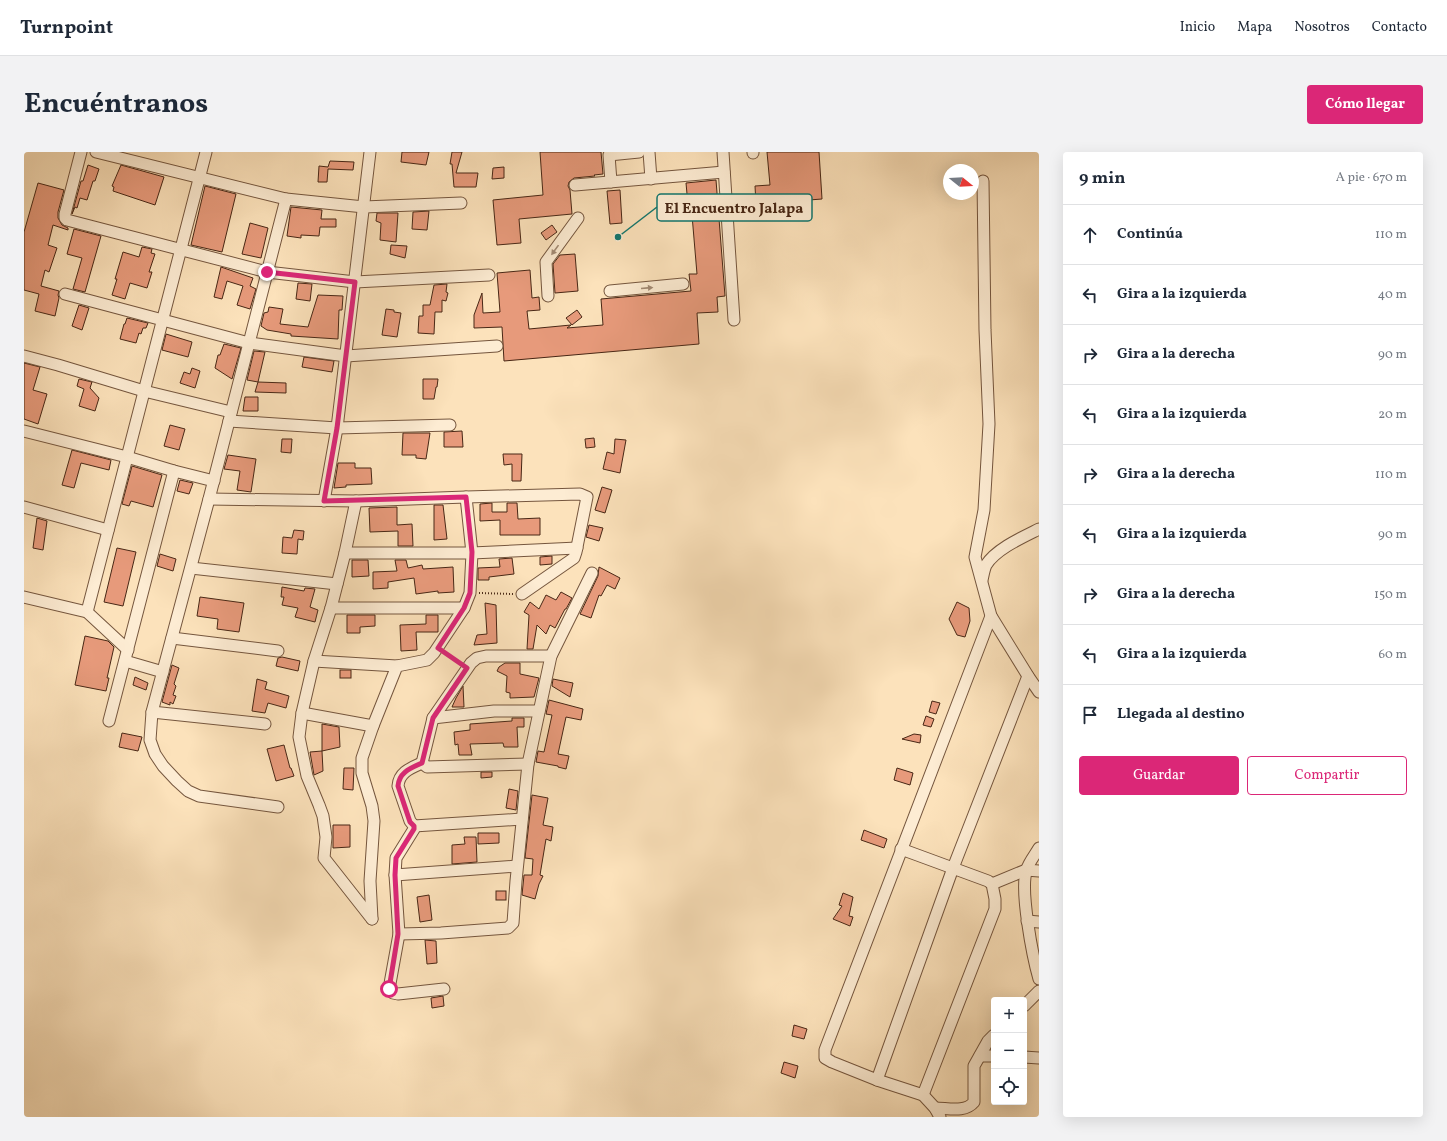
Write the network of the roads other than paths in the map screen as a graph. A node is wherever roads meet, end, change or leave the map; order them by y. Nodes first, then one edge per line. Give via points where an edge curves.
1 (80, 152) edge
2 (96, 152) edge
3 (206, 152) edge
4 (370, 152) edge
5 (632, 152) edge
6 (649, 152) edge
7 (723, 152) edge
8 (724, 172) junction
9 (199, 178) junction
10 (651, 179) junction
11 (983, 181) dead end
12 (611, 182) junction
13 (575, 185) dead end
14 (286, 199) junction
15 (461, 203) dead end
16 (364, 207) junction
17 (578, 218) dead end
18 (181, 249) junction
19 (267, 272) junction
20 (490, 275) dead end
21 (355, 282) junction
22 (683, 284) dead end
23 (610, 291) dead end
24 (65, 294) dead end
25 (548, 296) dead end
26 (163, 319) junction
27 (734, 320) dead end
28 (249, 343) junction
29 (497, 346) dead end
30 (24, 356) edge
31 (346, 356) junction
32 (144, 391) junction
33 (230, 416) junction
34 (450, 424) dead end
35 (337, 428) junction
36 (24, 431) edge
37 (127, 457) junction
38 (174, 471) junction
39 (214, 481) junction
40 (466, 497) junction
41 (209, 499) junction
42 (324, 501) junction
43 (356, 501) junction
44 (24, 507) edge
45 (1039, 529) edge
46 (108, 530) junction
47 (577, 548) junction
48 (472, 552) junction
49 (345, 553) junction
50 (191, 568) junction
51 (592, 573) dead end
52 (982, 581) junction
53 (337, 584) junction
54 (522, 594) road end
55 (24, 597) edge
56 (331, 608) junction
57 (464, 608) junction
58 (87, 612) junction
59 (990, 616) junction
60 (172, 638) junction
61 (128, 650) junction
62 (278, 651) dead end
63 (550, 656) junction
64 (125, 661) junction
65 (314, 661) junction
66 (397, 666) junction
67 (163, 672) junction
68 (1028, 676) junction
69 (1039, 692) edge
70 (539, 711) junction
71 (152, 712) junction
72 (302, 713) junction
73 (433, 718) junction
74 (109, 721) dead end
75 (265, 724) dead end
76 (373, 726) junction
77 (422, 763) junction
78 (528, 764) junction
79 (278, 807) dead end
80 (522, 819) junction
81 (414, 826) junction
82 (1039, 848) edge
83 (901, 849) junction
84 (517, 866) junction
85 (953, 868) junction
86 (1026, 870) junction
87 (1039, 871) edge
88 (395, 875) junction
89 (994, 883) junction
90 (1027, 921) junction
91 (1039, 922) edge
92 (398, 934) junction
93 (1039, 979) edge
94 (444, 989) dead end
95 (1039, 990) edge
96 (1027, 1003) edge
97 (991, 1038) edge
98 (980, 1056) junction
99 (991, 1056) edge
100 (1027, 1057) edge
101 (1039, 1058) edge
102 (877, 1080) junction
103 (924, 1095) junction
104 (938, 1112) edge

1 - 18 street via 65,214 67,220
2 - 9 street
3 - 9 street
4 - 16 street
5 - 12 street via 609,155
6 - 10 street
7 - 8 street
8 - 10 street
8 - 27 street
9 - 14 street
9 - 18 street
10 - 12 street
11 - 52 street via 989,424 984,510 975,557
12 - 13 street
14 - 16 street
14 - 19 street
15 - 16 street
16 - 21 street
17 -> 25 street via 546,262
18 - 19 street
18 - 26 street
19 - 21 street
19 - 28 street
20 - 21 street
21 - 31 street
23 -> 22 street
24 - 26 street
26 - 28 street
26 - 32 street
28 - 31 street
28 - 33 street
29 - 31 street
30 - 32 street
31 - 35 street
32 - 33 street
32 - 37 street
33 - 35 street
33 - 39 street
34 - 35 street
35 - 42 street
36 - 37 street
37 - 38 street
37 - 46 street
38 - 39 street
38 - 61 street
39 - 41 street
40 - 43 street
40 - 47 street via 584,495 587,500
40 - 48 street
41 - 42 street
41 - 50 street
42 - 43 street
43 - 49 street
44 - 46 street
45 - 52 street via 997,553 986,565
46 - 58 street
47 - 48 street
47 - 54 street via 574,558
48 - 49 street
48 - 57 street via 470,593
49 - 53 street
50 - 53 street
50 - 60 street
51 - 63 street
52 - 59 street
53 - 56 street
55 - 58 street
56 - 57 street
56 - 65 street
57 - 66 street via 438,648 427,660
58 - 61 street
59 - 68 street
59 - 83 street
60 - 62 street
60 - 67 street
61 - 64 street
63 - 70 street
63 - 73 street via 477,658 467,668
64 - 67 street
64 - 74 street
65 - 66 street
65 - 72 street
66 - 76 street
67 - 71 street
68 - 69 street
68 - 85 street
70 - 73 street via 494,711
70 - 78 street
71 - 75 street
71 - 79 street via 150,740 155,754 163,766 188,791 199,796
72 - 76 street
72 - 76 street via 299,736 307,776 323,816 326,837 324,858 372,919 370,881 374,821 362,773 362,758
73 - 77 street
77 - 78 street via 427,767
77 - 81 street via 404,772 398,779 410,822
78 - 80 street
80 - 81 street
80 - 84 street
81 - 88 street via 396,858
82 - 86 street
83 - 85 street
83 - 102 street via 825,1050 826,1058 832,1062
84 - 88 street
84 - 92 street via 514,918 508,928
85 - 89 street
85 - 102 street
86 - 87 street
86 - 89 street
86 - 90 street via 1024,880
88 - 92 street
89 - 103 street via 995,909
90 - 91 street
90 - 93 street
92 - 94 street via 389,989 398,994
95 - 96 street
97 - 98 street
98 - 99 street
98 - 104 street via 974,1066 974,1102 970,1107 963,1109
100 - 101 street
102 - 103 street
103 - 104 street

